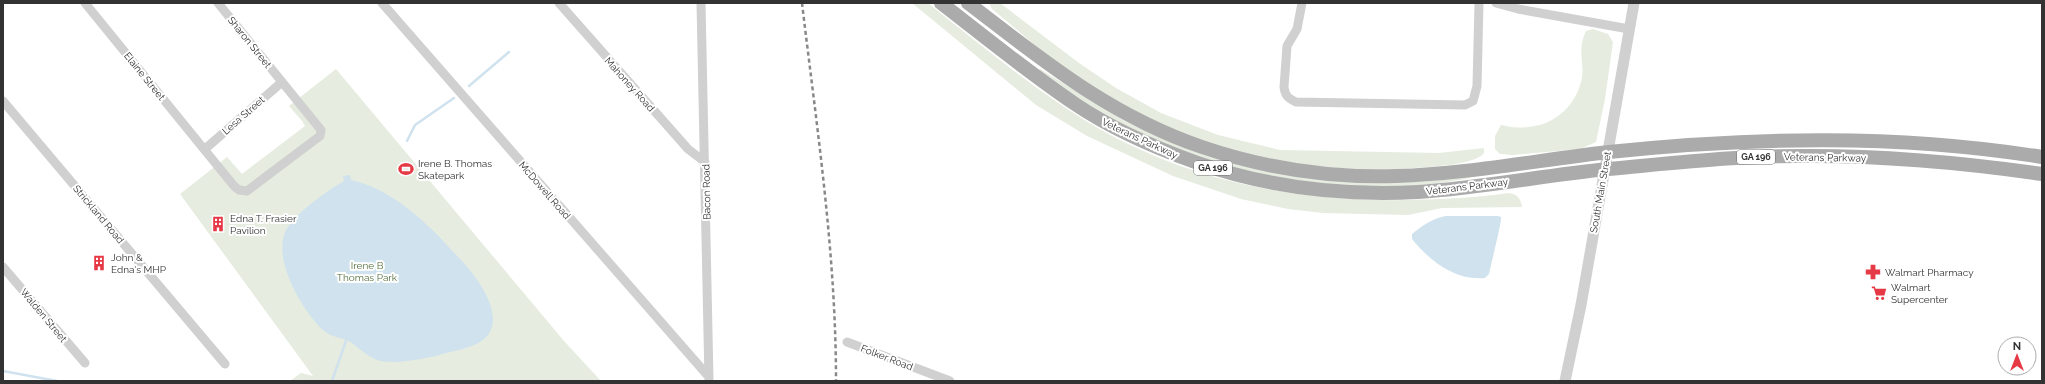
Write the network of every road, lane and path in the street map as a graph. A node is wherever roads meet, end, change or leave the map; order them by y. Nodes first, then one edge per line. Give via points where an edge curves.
1 (85, 3) edge
2 (218, 3) edge
3 (382, 3) edge
4 (559, 3) edge
5 (702, 3) edge
6 (940, 3) edge
7 (968, 3) edge
8 (1302, 3) edge
9 (1479, 3) edge
10 (1496, 3) edge
11 (1634, 3) edge
12 (1629, 29) junction
13 (282, 82) junction
14 (3, 101) edge
15 (205, 149) junction
16 (1608, 152) junction
17 (2042, 157) edge
18 (705, 162) junction
19 (1605, 169) junction
20 (2042, 174) edge
21 (3, 266) edge
22 (847, 342) dead end
23 (85, 363) dead end
24 (225, 364) dead end
25 (709, 379) edge
26 (950, 381) edge
27 (1565, 381) edge

1 - 15 street, Elaine Street
2 - 13 street, Sharon Street
3 - 25 street, McDowell Road
4 - 18 street, Mahoney Road via 688,149
5 - 18 street, Bacon Road
6 - 19 main road, Veterans Parkway / GA 196 via 1035,75 1099,119 1172,154 1250,178 1326,190 1396,193 1444,190
7 - 16 main road, Veterans Parkway / GA 196 via 1032,53 1085,91 1108,104 1179,138 1254,162 1328,174 1395,176 1442,173
8 - 9 street via 1298,29 1287,46 1284,93 1288,99 1296,102 1465,105 1473,101 1477,86
10 - 12 street
11 - 12 street, South Main Street
12 - 16 street, South Main Street
13 - 15 street, Lesa Street
13 - 15 street, Elaine Street via 319,126 320,136 247,191 234,186
14 - 24 street, Strickland Road
16 - 17 main road, Veterans Parkway / GA 196 via 1740,141 1824,139 1894,141
16 - 19 street, South Main Street
18 - 25 street, Bacon Road
19 - 20 main road, Veterans Parkway / GA 196 via 1758,157 1809,156 1926,160
19 - 27 street, South Main Street
21 - 23 street, Walden Street
22 - 26 street, Folker Road

